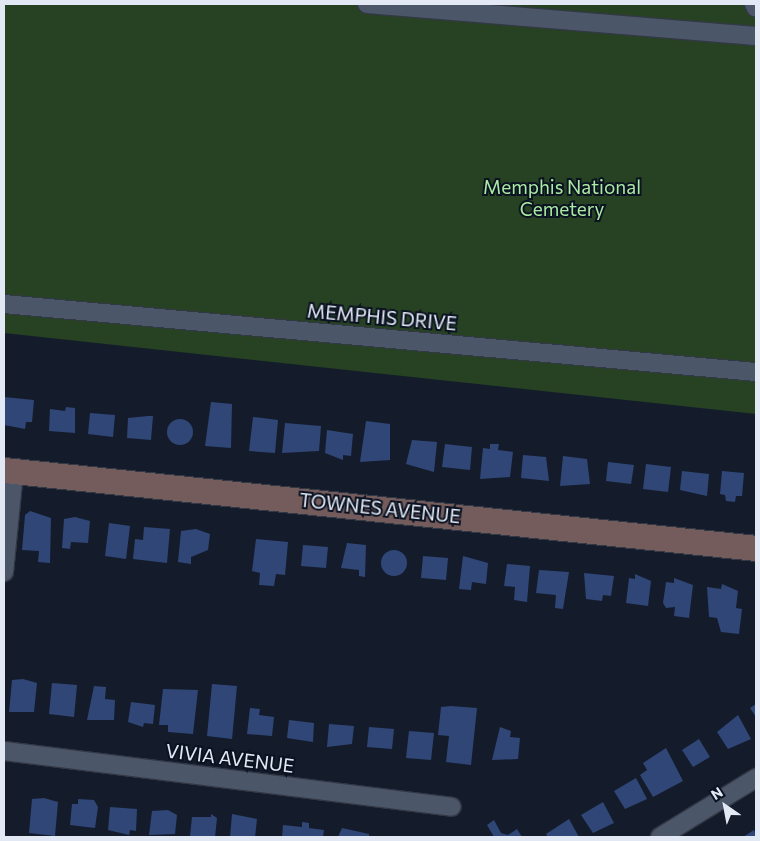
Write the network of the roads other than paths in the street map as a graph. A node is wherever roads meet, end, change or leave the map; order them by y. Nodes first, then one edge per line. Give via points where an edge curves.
1 (367, 4) edge
2 (754, 4) edge
3 (756, 8) edge
4 (756, 36) edge
5 (4, 304) edge
6 (756, 372) edge
7 (9, 470) edge
8 (756, 548) edge
9 (4, 572) edge
10 (4, 751) edge
11 (756, 778) edge
12 (452, 807) dead end
13 (660, 837) edge

1 - 4 street
2 - 3 street
5 - 6 street, MEMPHIS DRIVE
7 - 8 street, TOWNES AVENUE
7 - 9 street
10 - 12 street, VIVIA AVENUE
11 - 13 street

